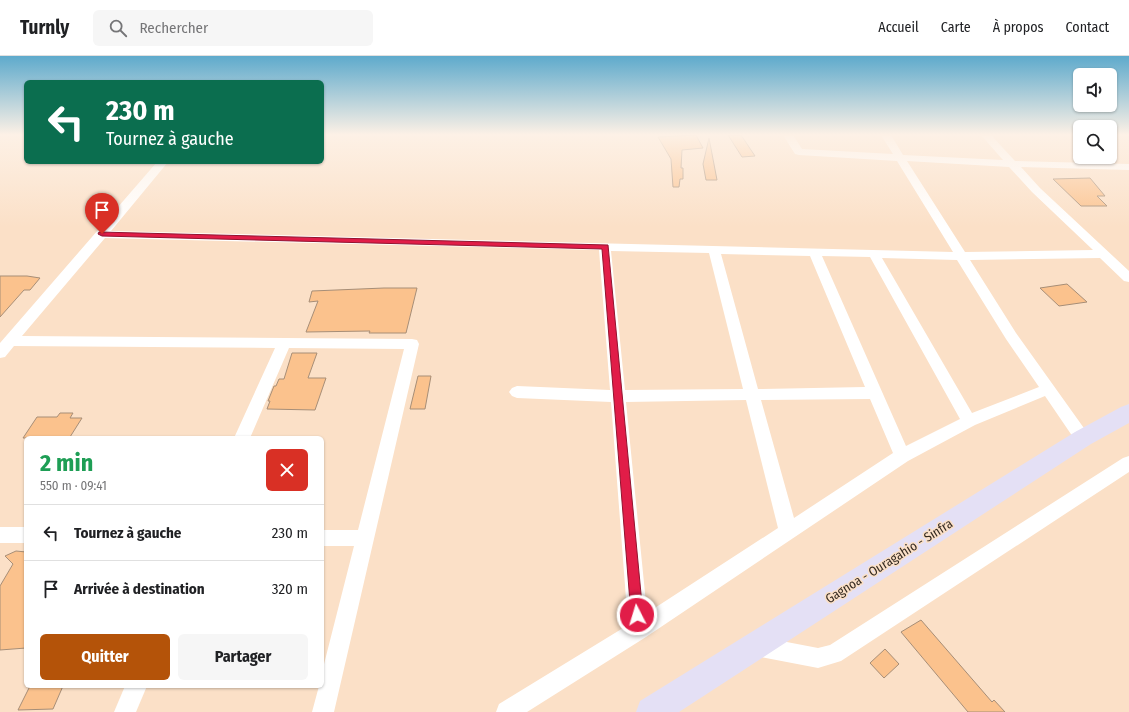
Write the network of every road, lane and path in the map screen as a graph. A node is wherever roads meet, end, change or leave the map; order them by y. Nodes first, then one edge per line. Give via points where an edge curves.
1 (160, 166) edge
2 (907, 166) edge
3 (1014, 166) edge
4 (1075, 166) edge
5 (1129, 167) edge
6 (102, 234) junction
7 (605, 247) junction
8 (714, 250) junction
9 (814, 252) junction
10 (874, 254) junction
11 (1102, 254) junction
12 (960, 256) junction
13 (1129, 278) edge
14 (11, 341) junction
15 (284, 343) junction
16 (0, 353) edge
17 (1048, 389) junction
18 (517, 392) dead end
19 (752, 394) junction
20 (875, 394) junction
21 (618, 396) junction
22 (1129, 413) edge
23 (969, 421) junction
24 (243, 436) edge
25 (1083, 438) junction
26 (902, 456) junction
27 (1129, 463) edge
28 (788, 530) junction
29 (0, 535) edge
30 (24, 535) edge
31 (324, 538) edge
32 (365, 538) junction
33 (638, 630) junction
34 (756, 646) junction
35 (135, 688) edge
36 (125, 712) edge
37 (323, 712) edge
38 (507, 712) edge
39 (651, 712) edge

1 - 6 street
2 - 12 street
3 - 11 street
4 - 5 street
6 - 7 street
6 - 14 street
7 - 8 street
7 - 21 street
8 - 9 street
8 - 19 street
9 - 10 street
9 - 20 street
10 - 12 street
10 - 23 street
11 - 12 street
11 - 13 street
12 - 17 street
14 - 15 street
14 - 16 street
15 - 24 street
15 - 32 street via 412,344
17 - 23 street
17 - 25 street
18 - 21 street
19 - 20 street
19 - 21 street
19 - 28 street
20 - 26 street
21 - 33 street
22 - 25 main road, Gagnoa - Ouragahio - Sinfra
23 - 26 street
25 - 34 main road, Gagnoa - Ouragahio - Sinfra
26 - 28 street
27 - 34 street via 834,654 818,658
28 - 33 street
29 - 30 street
31 - 32 street
32 - 37 street
33 - 38 street
34 - 39 main road, Gagnoa - Ouragahio - Sinfra
35 - 36 street

